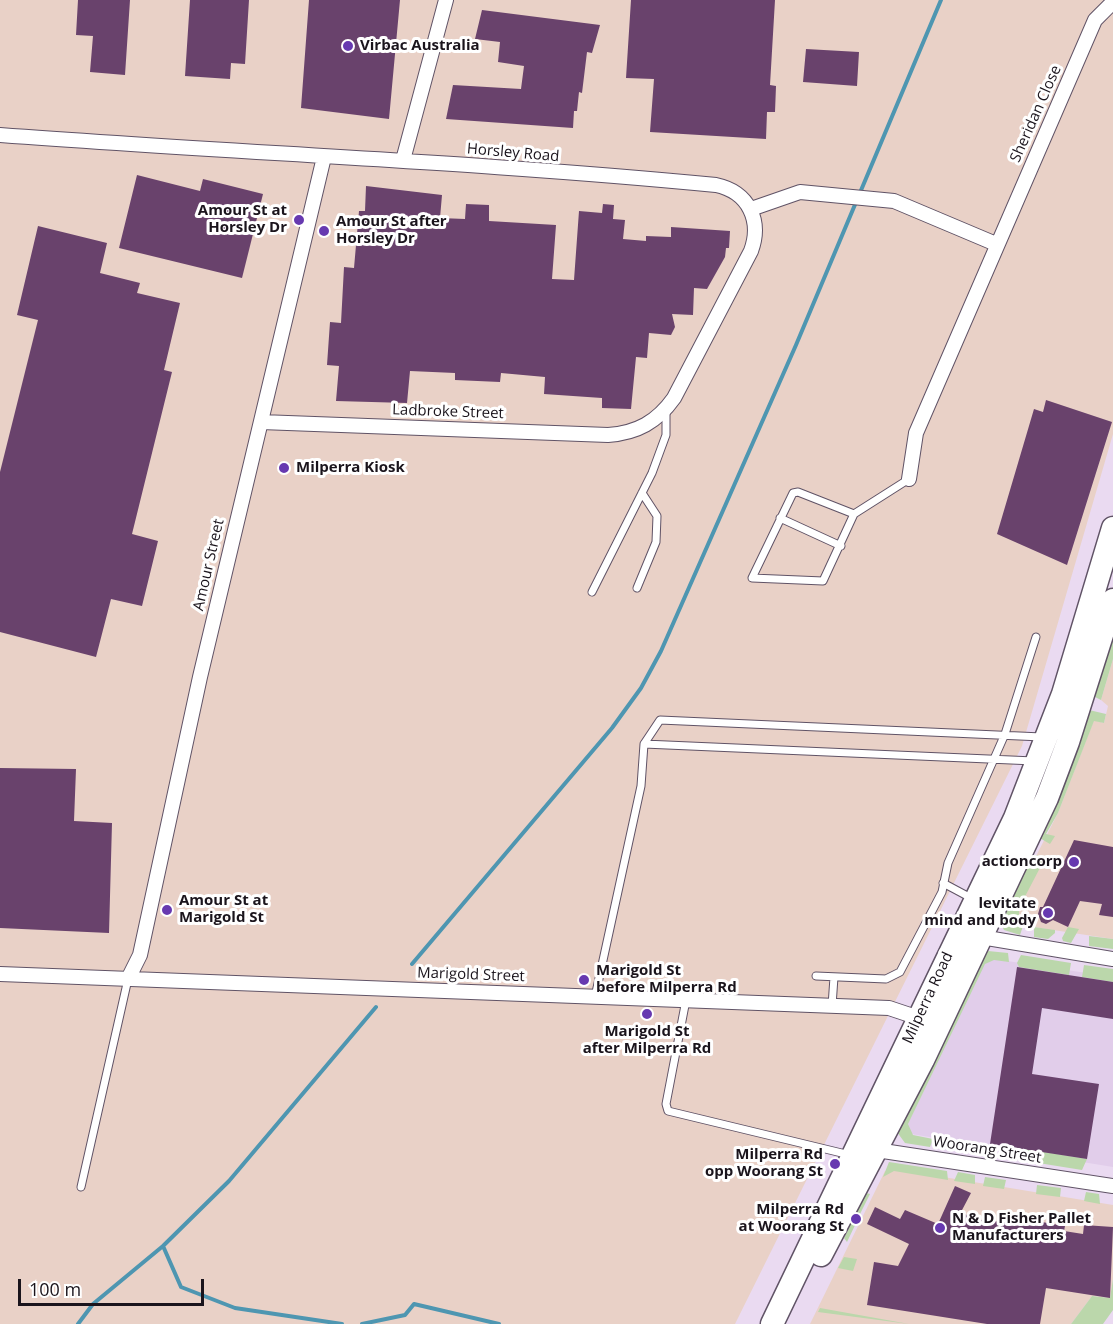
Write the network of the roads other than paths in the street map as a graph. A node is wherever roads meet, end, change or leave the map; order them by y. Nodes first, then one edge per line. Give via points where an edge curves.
1 (446, 0) edge
2 (1113, 2) edge
3 (0, 135) edge
4 (324, 157) junction
5 (403, 160) junction
6 (750, 209) junction
7 (996, 244) junction
8 (666, 410) junction
9 (261, 422) junction
10 (909, 479) joint
11 (642, 493) junction
12 (854, 514) junction
13 (780, 518) junction
14 (1113, 528) edge
15 (841, 546) junction
16 (637, 588) dead end
17 (592, 592) dead end
18 (1113, 600) edge
19 (1036, 637) dead end
20 (1005, 734) junction
21 (1047, 738) junction
22 (644, 744) junction
23 (994, 758) junction
24 (1038, 761) junction
25 (943, 883) junction
26 (974, 900) junction
27 (981, 937) junction
28 (1113, 959) edge
29 (0, 974) edge
30 (816, 976) dead end
31 (834, 977) junction
32 (128, 979) junction
33 (595, 996) junction
34 (686, 1000) junction
35 (832, 1006) junction
36 (917, 1017) junction
37 (939, 1025) junction
38 (861, 1151) junction
39 (1113, 1186) edge
40 (81, 1187) dead end
41 (772, 1324) edge
42 (788, 1324) edge

1 - 5 street
2 - 7 street, Sheridan Close via 1095,20
3 - 4 street, Horsley Road
4 - 5 street, Horsley Road
4 - 9 street, Amour Street
5 - 6 street, Horsley Road via 716,185 738,193
6 - 7 street via 800,192 880,198
6 - 8 street via 756,231 751,251
7 - 10 street, Sheridan Close via 916,433
8 - 9 street, Ladbroke Street via 633,432 593,434
8 - 11 lane via 666,435
9 - 32 street, Amour Street via 200,677 140,955
10 - 12 lane
11 - 16 lane via 657,516 656,542
11 - 17 lane
12 - 13 lane via 798,492 793,493
12 - 15 lane
13 - 15 lane
13 - 15 lane via 752,578 823,581
14 - 21 highway, Milperra Road
18 - 27 highway, Milperra Road via 1056,775
19 - 20 lane
20 - 21 lane
20 - 22 lane via 664,719
20 - 23 lane
21 - 24 highway, Milperra Road
22 - 23 lane
22 - 33 lane via 641,786
23 - 24 lane
23 - 25 lane via 948,862
24 - 26 highway, Milperra Road
25 - 26 lane
25 - 31 lane via 942,892 896,976
26 - 36 highway, Milperra Road
27 - 28 street
27 - 37 highway, Milperra Road
29 - 32 street, Marigold Street
30 - 31 lane
31 - 35 lane
32 - 33 street, Marigold Street
32 - 40 lane
33 - 34 street, Marigold Street
34 - 35 street, Marigold Street
34 - 38 lane via 666,1104 668,1111
35 - 36 street, Marigold Street via 889,1008
36 - 37 street, Marigold Street
36 - 38 highway, Milperra Road
37 - 38 highway, Milperra Road
38 - 39 street, Woorang Street
38 - 41 highway, Milperra Road
38 - 42 highway, Milperra Road

